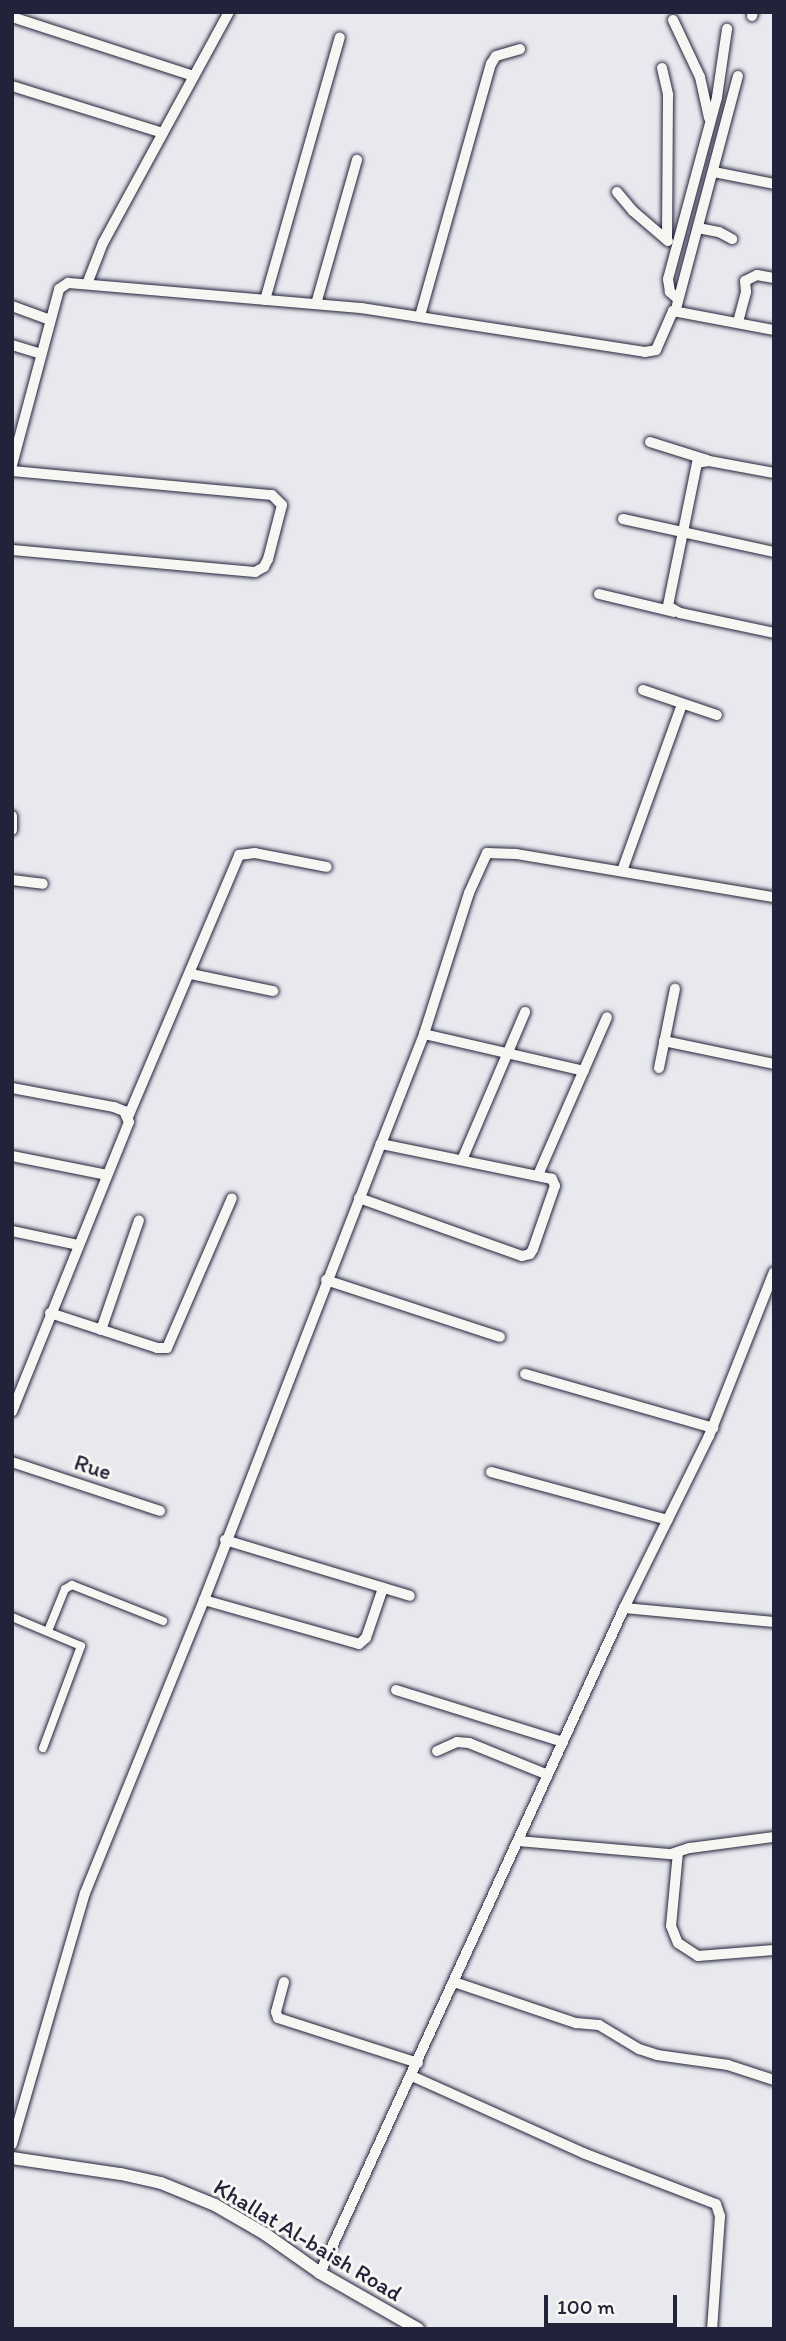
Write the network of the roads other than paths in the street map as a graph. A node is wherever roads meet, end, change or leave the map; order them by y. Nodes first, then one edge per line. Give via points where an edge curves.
1 (229, 12) edge
2 (12, 17) edge
3 (673, 20) dead end
4 (727, 29) dead end
5 (340, 37) dead end
6 (520, 49) dead end
7 (662, 68) dead end
8 (194, 76) junction
9 (738, 76) dead end
10 (12, 86) edge
11 (710, 124) junction
12 (163, 134) junction
13 (357, 160) dead end
14 (714, 172) junction
15 (774, 184) edge
16 (617, 192) dead end
17 (698, 228) junction
18 (667, 239) junction
19 (732, 239) dead end
20 (674, 256) junction
21 (774, 278) edge
22 (87, 285) junction
23 (265, 300) junction
24 (316, 304) junction
25 (677, 305) junction
26 (12, 306) edge
27 (420, 316) junction
28 (50, 320) junction
29 (738, 322) junction
30 (774, 330) edge
31 (12, 345) edge
32 (41, 354) junction
33 (16, 434) edge
34 (650, 442) dead end
35 (709, 461) junction
36 (12, 465) edge
37 (12, 471) edge
38 (774, 473) edge
39 (623, 519) dead end
40 (681, 534) junction
41 (12, 550) edge
42 (774, 551) edge
43 (599, 594) dead end
44 (680, 613) junction
45 (774, 633) edge
46 (643, 690) dead end
47 (682, 704) junction
48 (717, 715) dead end
49 (12, 816) edge
50 (12, 830) edge
51 (327, 867) dead end
52 (622, 871) junction
53 (12, 880) edge
54 (43, 884) dead end
55 (774, 897) edge
56 (191, 974) junction
57 (675, 989) dead end
58 (273, 990) dead end
59 (525, 1012) dead end
60 (607, 1017) dead end
61 (424, 1034) junction
62 (664, 1041) junction
63 (508, 1053) junction
64 (774, 1064) edge
65 (659, 1068) dead end
66 (584, 1071) junction
67 (12, 1088) edge
68 (128, 1117) junction
69 (381, 1144) junction
70 (12, 1156) edge
71 (462, 1160) junction
72 (107, 1175) junction
73 (538, 1175) junction
74 (232, 1198) dead end
75 (359, 1198) junction
76 (139, 1220) dead end
77 (12, 1231) edge
78 (78, 1245) junction
79 (773, 1278) edge
80 (326, 1280) junction
81 (50, 1313) junction
82 (101, 1330) junction
83 (500, 1338) dead end
84 (525, 1374) dead end
85 (12, 1411) edge
86 (713, 1428) junction
87 (12, 1462) edge
88 (491, 1472) dead end
89 (160, 1511) dead end
90 (668, 1520) junction
91 (225, 1540) junction
92 (383, 1588) junction
93 (410, 1596) dead end
94 (204, 1600) junction
95 (624, 1608) junction
96 (12, 1617) edge
97 (163, 1621) dead end
98 (774, 1622) edge
99 (48, 1631) junction
100 (396, 1690) dead end
101 (564, 1742) junction
102 (43, 1748) dead end
103 (436, 1751) dead end
104 (548, 1775) junction
105 (774, 1837) edge
106 (518, 1841) junction
107 (678, 1852) junction
108 (774, 1950) edge
109 (284, 1982) dead end
110 (454, 1982) junction
111 (418, 2063) junction
112 (412, 2076) junction
113 (774, 2080) edge
114 (12, 2144) edge
115 (12, 2158) edge
116 (320, 2273) junction
117 (418, 2329) edge
118 (712, 2329) edge

1 - 8 street
2 - 8 street
3 - 11 street via 700,77
4 - 11 street
5 - 23 street
6 - 27 street via 496,56 491,64
7 - 18 street via 668,94
8 - 12 street
9 - 14 street
10 - 12 street
11 - 20 street
12 - 22 street via 103,243
13 - 24 street
14 - 15 street
14 - 17 street
16 - 18 street
17 - 19 street
17 - 25 street
18 - 20 street
20 - 25 street via 668,287
21 - 29 street via 757,275 745,281
22 - 23 street
22 - 28 street via 63,285
23 - 24 street
24 - 27 street
25 - 27 street via 651,352
25 - 29 street
26 - 28 street
28 - 32 street
29 - 30 street
31 - 32 street
32 - 33 street
33 - 36 street
34 - 35 street
35 - 38 street
35 - 40 street via 699,461 694,470
37 - 41 street via 272,495 282,505 268,559 255,572
39 - 40 street
40 - 42 street
40 - 44 street via 668,606
43 - 44 street
44 - 45 street
46 - 47 street
47 - 48 street
47 - 52 street
49 - 50 street
51 - 56 street via 255,853 239,855
52 - 55 street
52 - 61 street via 487,853 461,916
53 - 54 street
56 - 58 street
56 - 68 street
57 - 62 street
59 - 63 street
60 - 66 street
61 - 63 street
61 - 69 street
62 - 64 street
62 - 65 street
63 - 66 street
63 - 71 street
66 - 73 street
67 - 68 street via 114,1107
68 - 72 street via 128,1129
69 - 71 street
69 - 75 street
70 - 72 street
71 - 73 street
72 - 78 street
73 - 75 street via 552,1179 555,1185 527,1256
74 - 82 street via 167,1349
75 - 80 street
76 - 82 street
77 - 78 street
78 - 81 street
79 - 86 street
80 - 83 street
80 - 91 street
81 - 82 street
81 - 85 street
84 - 86 street
86 - 90 street
87 - 89 street, Rue
88 - 90 street
90 - 95 street
91 - 92 street
91 - 94 street
92 - 93 street
92 - 94 street via 366,1639 359,1644
94 - 114 street via 85,1893
95 - 98 street
95 - 101 street
96 - 99 street
97 - 99 street via 72,1585 65,1589
99 - 102 street via 81,1646
100 - 101 street
101 - 104 street
103 - 104 street via 457,1742 469,1743
104 - 106 street
105 - 107 street
106 - 107 street
106 - 110 street
107 - 108 street via 671,1926 678,1943 698,1956
109 - 111 street via 275,2012 278,2018
110 - 111 street
110 - 113 street via 576,2023 599,2025 657,2055 728,2065
111 - 112 street
112 - 116 street
112 - 118 street via 583,2153 716,2204 720,2216
115 - 116 street, Khallat Al-baish Road via 162,2183 215,2205
116 - 117 street, Khallat Al-baish Road

